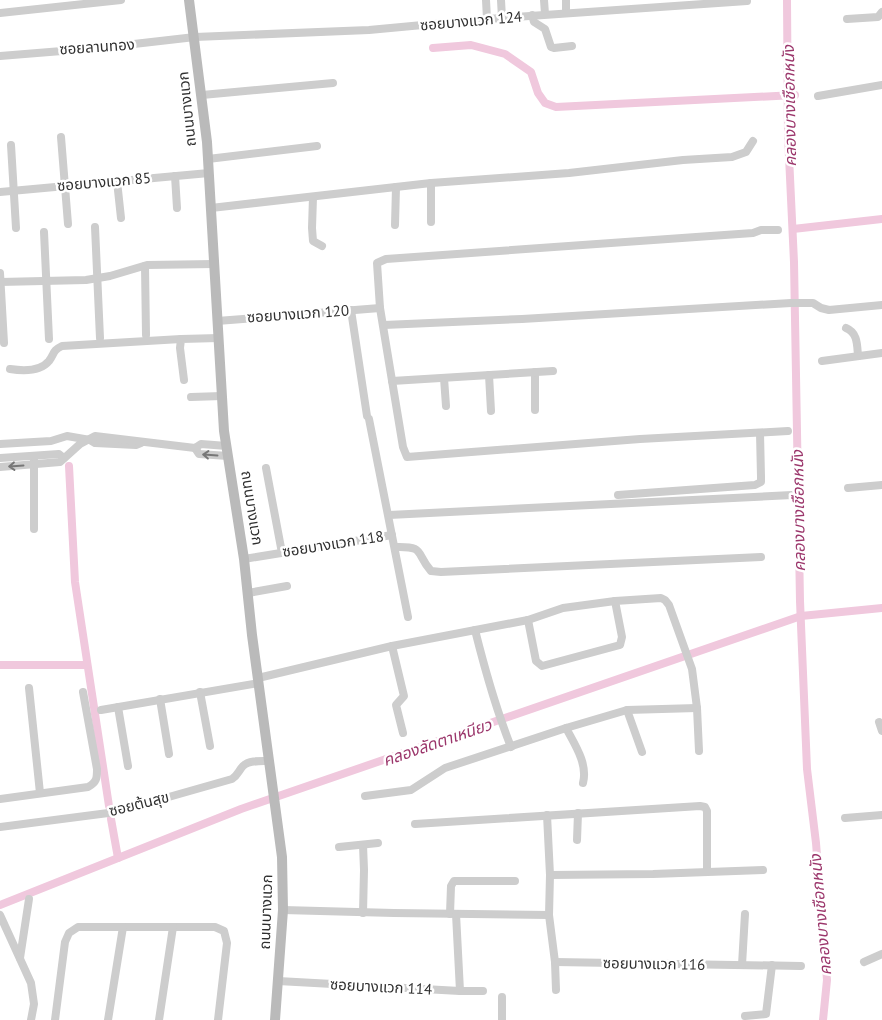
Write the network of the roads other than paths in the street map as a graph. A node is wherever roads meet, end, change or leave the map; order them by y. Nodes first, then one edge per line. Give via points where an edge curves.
1 (121, 0) edge
2 (189, 0) edge
3 (486, 0) edge
4 (501, 0) edge
5 (544, 0) edge
6 (566, 0) edge
7 (747, 1) edge
8 (704, 2) edge
9 (882, 12) edge
10 (0, 13) edge
11 (566, 13) junction
12 (545, 14) junction
13 (532, 15) junction
14 (502, 18) junction
15 (487, 19) junction
16 (848, 19) dead end
17 (195, 37) junction
18 (572, 46) dead end
19 (0, 56) edge
20 (333, 83) dead end
21 (882, 85) edge
22 (202, 95) junction
23 (818, 96) dead end
24 (61, 137) dead end
25 (753, 141) dead end
26 (11, 144) dead end
27 (317, 146) dead end
28 (208, 159) junction
29 (209, 173) junction
30 (175, 176) junction
31 (117, 181) junction
32 (431, 183) junction
33 (64, 186) junction
34 (396, 187) junction
35 (14, 191) junction
36 (0, 192) edge
37 (313, 196) junction
38 (177, 208) dead end
39 (211, 208) junction
40 (121, 218) dead end
41 (431, 222) dead end
42 (68, 224) dead end
43 (395, 224) dead end
44 (95, 227) dead end
45 (16, 228) dead end
46 (778, 230) dead end
47 (44, 232) dead end
48 (322, 246) dead end
49 (214, 264) junction
50 (145, 266) junction
51 (0, 272) edge
52 (98, 279) junction
53 (46, 281) junction
54 (0, 282) edge
55 (882, 305) edge
56 (380, 308) junction
57 (351, 310) junction
58 (217, 321) junction
59 (384, 325) junction
60 (846, 328) dead end
61 (146, 335) dead end
62 (100, 338) dead end
63 (219, 338) junction
64 (48, 339) dead end
65 (181, 339) junction
66 (4, 343) dead end
67 (882, 353) edge
68 (858, 356) junction
69 (822, 361) dead end
70 (10, 369) dead end
71 (534, 372) junction
72 (553, 372) dead end
73 (489, 375) junction
74 (444, 378) junction
75 (184, 380) dead end
76 (392, 381) junction
77 (222, 396) junction
78 (191, 397) dead end
79 (446, 406) dead end
80 (535, 410) dead end
81 (491, 411) dead end
82 (788, 432) dead end
83 (760, 433) junction
84 (90, 440) junction
85 (0, 444) edge
86 (228, 451) junction
87 (34, 456) junction
88 (0, 458) edge
89 (64, 458) junction
90 (34, 465) junction
91 (0, 467) edge
92 (266, 468) dead end
93 (882, 485) edge
94 (848, 488) dead end
95 (618, 495) dead end
96 (792, 495) dead end
97 (389, 515) junction
98 (34, 529) dead end
99 (392, 535) junction
100 (395, 547) junction
101 (282, 553) junction
102 (761, 556) dead end
103 (244, 559) junction
104 (287, 586) dead end
105 (248, 593) junction
106 (615, 601) junction
107 (408, 617) dead end
108 (528, 620) junction
109 (475, 630) junction
110 (392, 646) junction
111 (259, 680) junction
112 (29, 688) dead end
113 (83, 692) dead end
114 (200, 692) junction
115 (160, 699) junction
116 (118, 707) junction
117 (697, 708) junction
118 (101, 710) dead end
119 (627, 710) junction
120 (879, 722) dead end
121 (566, 728) junction
122 (882, 731) edge
123 (403, 733) dead end
124 (210, 746) dead end
125 (511, 747) junction
126 (699, 751) dead end
127 (642, 752) dead end
128 (169, 754) dead end
129 (269, 761) junction
130 (128, 766) dead end
131 (583, 783) dead end
132 (40, 793) junction
133 (365, 796) dead end
134 (0, 798) edge
135 (578, 813) junction
136 (547, 815) junction
137 (882, 815) edge
138 (845, 818) dead end
139 (415, 824) dead end
140 (0, 827) edge
141 (577, 840) dead end
142 (378, 843) dead end
143 (363, 845) junction
144 (339, 847) dead end
145 (763, 870) dead end
146 (707, 872) junction
147 (550, 875) junction
148 (515, 881) dead end
149 (29, 899) dead end
150 (282, 910) junction
151 (363, 913) junction
152 (453, 914) junction
153 (745, 914) dead end
154 (0, 915) edge
155 (549, 915) junction
156 (123, 927) junction
157 (173, 927) junction
158 (882, 954) edge
159 (20, 958) junction
160 (555, 962) junction
161 (864, 962) dead end
162 (742, 965) junction
163 (772, 965) junction
164 (801, 966) dead end
165 (278, 981) junction
166 (556, 990) dead end
167 (483, 991) dead end
168 (460, 992) junction
169 (502, 997) dead end
170 (745, 1016) dead end
171 (31, 1020) edge
172 (55, 1020) edge
173 (108, 1020) edge
174 (159, 1020) edge
175 (218, 1020) edge
176 (275, 1020) edge
177 (502, 1020) edge

1 - 10 street
2 - 17 main road, ถนนบางแวก
3 - 15 street
4 - 14 street
5 - 12 street
6 - 11 street
7 - 8 street, ซอยบางแวก 124
8 - 11 street, ซอยบางแวก 124
9 - 16 street via 878,17
11 - 12 street, ซอยบางแวก 124
12 - 13 street, ซอยบางแวก 124
13 - 14 street, ซอยบางแวก 124
13 - 18 street via 534,22 545,29 551,47
14 - 15 street, ซอยบางแวก 124
15 - 17 street, ซอยบางแวก 124 via 369,30
17 - 19 street, ซอยลานทอง
17 - 22 main road, ถนนบางแวก
20 - 22 street
21 - 23 street
22 - 28 main road, ถนนบางแวก
24 - 33 street
25 - 32 street via 746,152 732,157
26 - 35 street
27 - 28 street
28 - 29 main road, ถนนบางแวก
29 - 30 street, ซอยบางแวก 85
29 - 39 main road, ถนนบางแวก
30 - 31 street, ซอยบางแวก 85
30 - 38 street
31 - 33 street, ซอยบางแวก 85
31 - 40 street
32 - 34 street
32 - 41 street
33 - 35 street, ซอยบางแวก 85
33 - 42 street
34 - 37 street
34 - 43 street
35 - 36 street, ซอยบางแวก 85
35 - 45 street
37 - 39 street
37 - 48 street via 313,241
39 - 49 main road, ถนนบางแวก
44 - 52 street
46 - 56 street via 386,259 377,263
47 - 53 street
49 - 50 street
49 - 58 main road, ถนนบางแวก
50 - 52 street
50 - 61 street
51 - 54 street
52 - 53 street
52 - 62 street
53 - 54 street
53 - 64 street
54 - 66 street
55 - 59 street via 829,310 800,303
56 - 57 street, ซอยบางแวก 120
56 - 59 street
57 - 58 street, ซอยบางแวก 120
57 - 97 street via 368,417
58 - 63 main road, ถนนบางแวก
59 - 76 street
60 - 68 street via 856,338
63 - 65 street
63 - 77 main road, ถนนบางแวก
65 - 70 street via 62,346 41,368
65 - 75 street
67 - 68 street
68 - 69 street
71 - 72 street
71 - 73 street
71 - 80 street
73 - 74 street
73 - 81 street
74 - 76 street
74 - 79 street
76 - 83 street via 403,447 410,458 640,439
77 - 78 street
77 - 86 main road, ถนนบางแวก
82 - 83 street
83 - 95 street via 761,482 755,485
84 - 85 street via 67,436 52,441
84 - 86 street via 95,443 194,448 199,454
84 - 89 street
86 - 103 main road, ถนนบางแวก
87 - 88 street
87 - 89 street via 59,454
87 - 90 street
89 - 90 street via 60,462
90 -> 91 street
90 - 98 street
92 - 101 street
93 - 94 street
96 - 97 street
97 - 99 street
99 - 100 street
99 - 101 street, ซอยบางแวก 118
100 - 102 street via 414,548 431,571 441,572
100 - 107 street
101 - 103 street, ซอยบางแวก 118
103 - 105 main road, ถนนบางแวก
104 - 105 street
105 - 111 main road, ถนนบางแวก
106 - 108 street via 563,608
106 - 108 street via 622,637 620,645 542,666 536,661
106 - 117 street via 660,598 669,605 692,669
108 - 109 street
109 - 110 street
109 - 125 street via 496,708
110 - 111 street
110 - 123 street via 404,696 396,705
111 - 114 street
111 - 129 main road, ถนนบางแวก
112 - 132 street
113 - 132 street via 98,778 88,787
114 - 115 street
114 - 124 street
115 - 116 street
115 - 128 street
116 - 118 street
116 - 130 street
117 - 119 street
117 - 126 street
119 - 121 street
119 - 127 street
120 - 122 street
121 - 125 street
121 - 131 street via 583,763 586,774
125 - 133 street via 445,768 411,790
129 - 140 street, ซอยต้นสุข via 250,762 232,779 116,812
129 - 150 main road, ถนนบางแวก via 282,857
132 - 134 street
135 - 136 street
135 - 141 street
135 - 146 street via 705,807
136 - 139 street
136 - 147 street
137 - 138 street
142 - 143 street
143 - 144 street
143 - 151 street
145 - 146 street
146 - 147 street
147 - 155 street
148 - 152 street via 454,881 451,886
149 - 159 street
150 - 151 street
150 - 165 main road, ถนนบางแวก
151 - 152 street
152 - 155 street
152 - 168 street
153 - 162 street
154 - 159 street
155 - 160 street
156 - 157 street
156 - 172 street via 78,927 68,933
156 - 173 street
157 - 174 street
157 - 175 street via 224,930 227,943
158 - 161 street
159 - 171 street via 31,983 34,1004
160 - 162 street, ซอยบางแวก 116
160 - 166 street
162 - 163 street, ซอยบางแวก 116
163 - 164 street, ซอยบางแวก 116
163 - 170 street via 766,1014
165 - 168 street, ซอยบางแวก 114
165 - 176 main road, ถนนบางแวก
167 - 168 street, ซอยบางแวก 114
169 - 177 street

